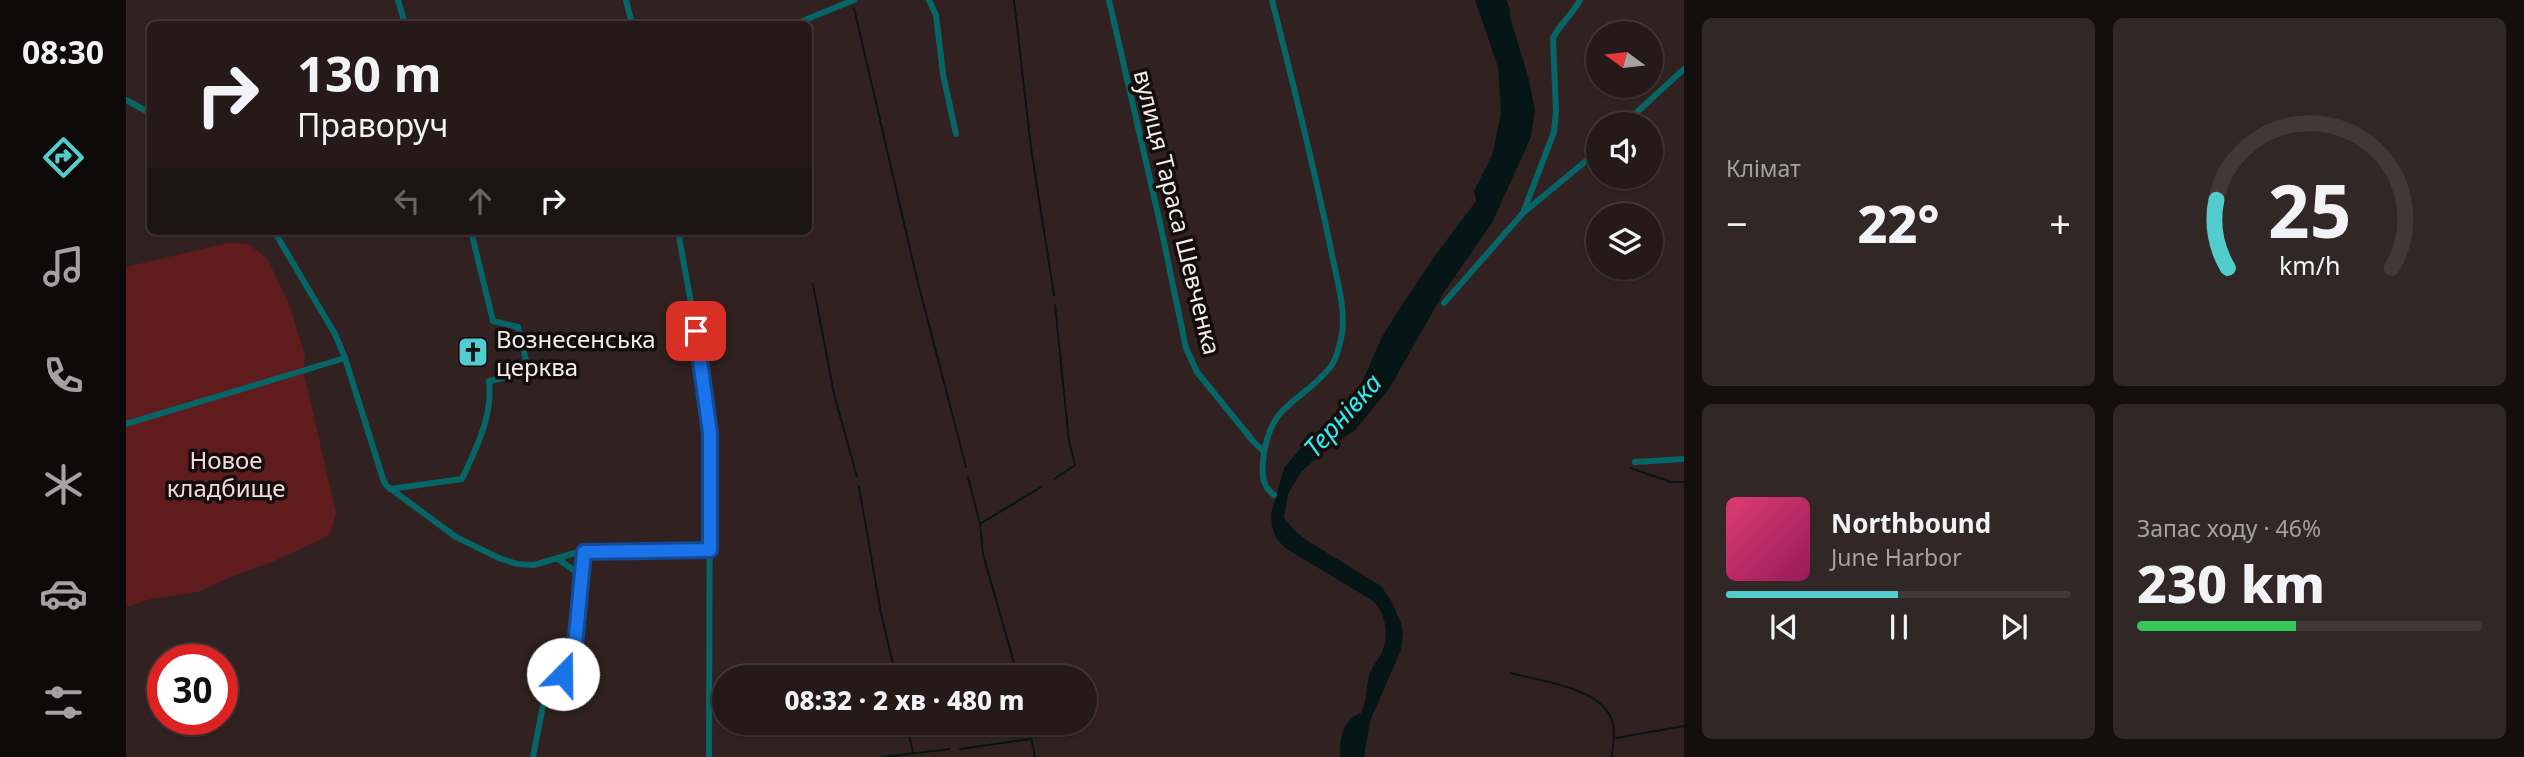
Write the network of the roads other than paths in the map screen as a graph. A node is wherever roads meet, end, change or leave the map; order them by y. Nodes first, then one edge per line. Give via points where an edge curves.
1 (398, 0) edge
2 (626, 0) edge
3 (854, 0) edge
4 (929, 0) edge
5 (1109, 0) edge
6 (1272, 0) edge
7 (1580, 0) edge
8 (404, 21) edge
9 (631, 21) edge
10 (802, 21) edge
11 (1684, 69) edge
12 (126, 100) edge
13 (147, 111) edge
14 (1637, 112) edge
15 (956, 134) dead end
16 (1586, 161) edge
17 (1523, 213) junction
18 (276, 235) edge
19 (472, 235) edge
20 (679, 235) edge
21 (1444, 303) dead end
22 (345, 358) junction
23 (126, 424) edge
24 (1264, 452) junction
25 (1684, 460) edge
26 (1635, 462) dead end
27 (390, 489) junction
28 (1274, 495) dead end
29 (710, 550) junction
30 (584, 552) junction
31 (558, 559) junction
32 (582, 576) junction
33 (533, 757) edge
34 (709, 757) edge

1 - 8 street
2 - 9 street
3 - 10 street
4 - 15 street via 936,15
5 - 24 street, вулиця Тараса Шевченка via 1186,348 1203,379
6 - 24 street via 1320,200 1343,320 1333,363 1279,414
7 - 17 street via 1553,38 1554,132
11 - 14 street
12 - 13 street
16 - 17 street
17 - 21 street
18 - 22 street
19 - 27 street via 493,321 518,327 529,373 489,381 486,421 462,479
20 - 29 street via 709,422
22 - 23 street
22 - 27 street
24 - 28 street via 1263,478
25 - 26 street
27 - 31 street via 484,552 525,565
29 - 30 street
29 - 34 street
30 - 31 street
30 - 32 street
31 - 32 street
32 - 33 street via 574,656 545,695

